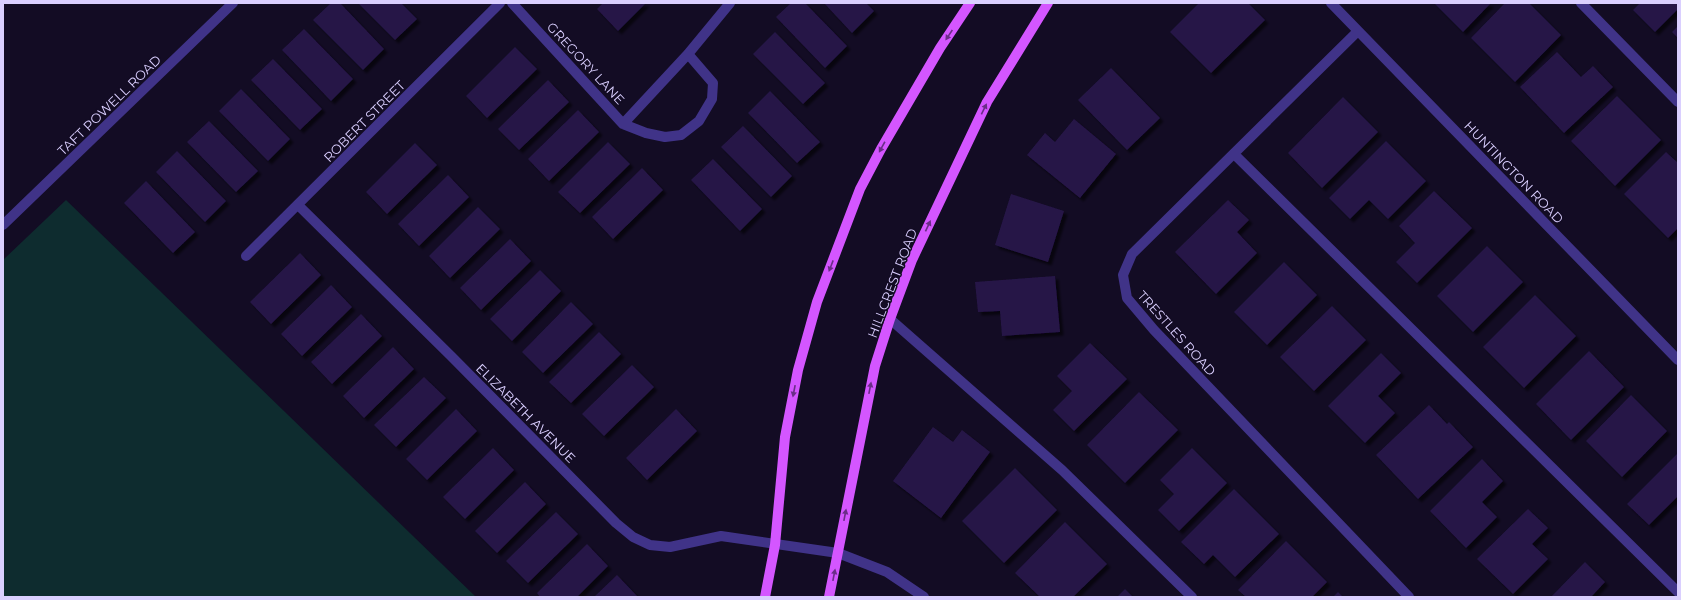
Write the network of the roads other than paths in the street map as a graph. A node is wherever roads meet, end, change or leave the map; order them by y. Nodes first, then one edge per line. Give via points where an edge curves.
1 (233, 3) edge
2 (500, 3) edge
3 (512, 3) edge
4 (730, 3) edge
5 (970, 3) edge
6 (1048, 3) edge
7 (1331, 3) edge
8 (1581, 3) edge
9 (1358, 32) junction
10 (688, 54) junction
11 (1678, 102) edge
12 (623, 124) junction
13 (1234, 154) junction
14 (298, 205) junction
15 (3, 225) edge
16 (246, 256) dead end
17 (890, 319) junction
18 (1678, 360) edge
19 (775, 545) junction
20 (838, 554) junction
21 (1678, 592) edge
22 (765, 597) edge
23 (829, 597) edge
24 (924, 597) edge
25 (1192, 597) edge
26 (1409, 597) edge

1 - 15 street, TAFT POWELL ROAD
2 - 14 street, ROBERT STREET
3 - 12 street, GREGORY LANE
4 - 10 street
5 -> 19 main road via 940,48 860,189 817,302 798,370 785,437
17 -> 6 main road, HILLCREST ROAD via 912,260 987,102
7 - 9 street, HUNTINGTON ROAD
8 - 11 street
9 - 13 street, TRESTLES ROAD
9 - 18 street, HUNTINGTON ROAD
10 - 12 street
10 - 12 street via 713,83 712,99 699,121 681,135 665,137
13 - 21 street
13 - 26 street, TRESTLES ROAD via 1132,254 1123,275 1127,298 1154,330
14 - 16 street, ROBERT STREET
14 - 19 street, ELIZABETH AVENUE via 616,523 633,537 650,545 670,547 721,536
20 -> 17 main road, HILLCREST ROAD via 875,366
17 - 25 street via 1062,470
19 - 20 street, ELIZABETH AVENUE
19 - 22 main road
23 -> 20 main road, HILLCREST ROAD
20 - 24 street, ELIZABETH AVENUE via 887,572

